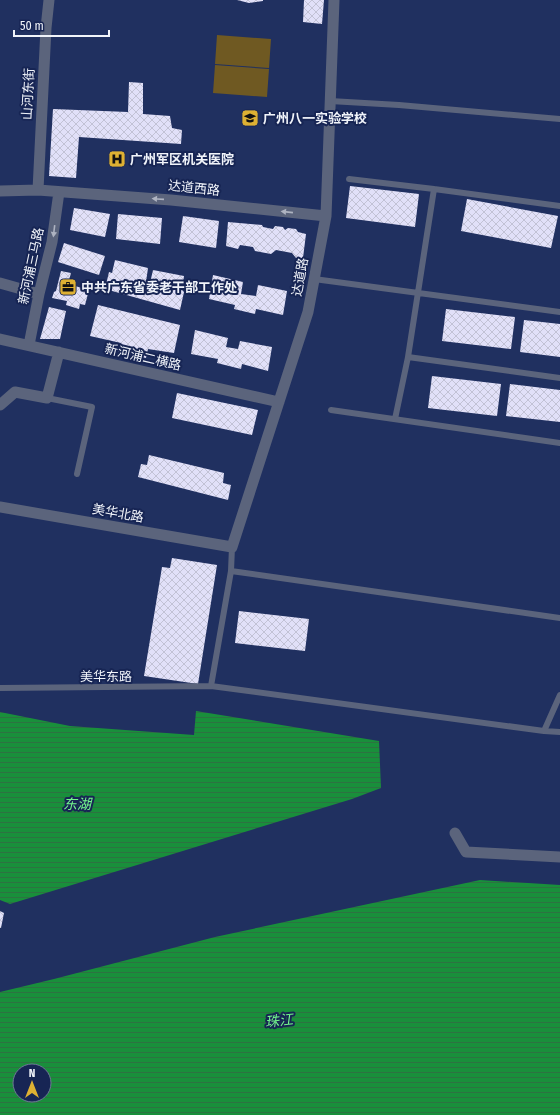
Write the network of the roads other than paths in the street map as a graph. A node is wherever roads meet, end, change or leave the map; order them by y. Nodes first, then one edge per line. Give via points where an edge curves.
1 (49, 0) edge
2 (334, 0) edge
3 (330, 101) junction
4 (560, 119) edge
5 (350, 179) dead end
6 (434, 188) junction
7 (0, 190) edge
8 (38, 190) junction
9 (59, 192) junction
10 (560, 206) edge
11 (326, 216) junction
12 (314, 279) junction
13 (0, 283) edge
14 (418, 293) junction
15 (39, 294) junction
16 (560, 312) edge
17 (0, 339) edge
18 (29, 345) junction
19 (59, 352) junction
20 (408, 358) junction
21 (560, 378) edge
22 (47, 398) junction
23 (279, 402) junction
24 (0, 405) edge
25 (331, 410) dead end
26 (395, 419) junction
27 (560, 443) edge
28 (77, 474) dead end
29 (0, 507) edge
30 (232, 547) junction
31 (231, 571) junction
32 (560, 618) edge
33 (212, 686) junction
34 (0, 688) edge
35 (560, 695) edge
36 (544, 731) junction
37 (560, 732) edge
38 (456, 833) dead end
39 (560, 858) edge

1 - 8 street, 山河东街
2 - 3 street, 达道路
3 - 4 lane
3 - 11 street, 达道路
5 - 6 lane
6 - 10 lane
6 - 14 lane
7 - 8 street, 达道西路
8 - 9 street, 达道西路
11 -> 9 street, 达道西路 via 171,200
9 -> 15 street, 新河浦三马路 via 52,242
11 - 12 street, 达道路
12 - 14 lane
12 - 23 street, 达道路 via 308,312
13 - 15 street
14 - 16 lane
14 - 20 lane
15 - 18 street, 新河浦三马路
17 - 18 street, 新河浦二横路
18 - 19 street, 新河浦二横路
19 - 22 street
19 - 23 street, 新河浦二横路
20 - 21 lane
20 - 26 lane
22 - 24 street via 15,392
22 - 28 lane via 92,407
23 - 30 street, 达道路
25 - 26 lane
26 - 27 lane
29 - 30 street, 美华北路
30 - 31 lane
31 - 32 lane
31 - 33 lane
33 - 34 lane, 美华东路
33 - 36 lane, 美华东路
35 - 36 lane
36 - 37 lane, 美华东路
38 - 39 street via 466,852

